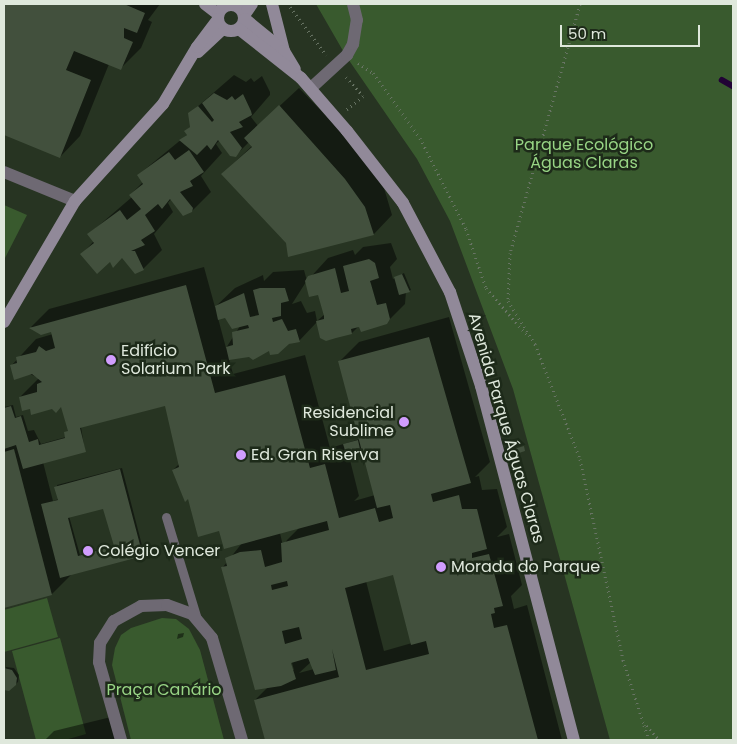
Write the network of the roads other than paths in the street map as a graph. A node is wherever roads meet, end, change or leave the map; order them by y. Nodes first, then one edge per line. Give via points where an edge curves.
1 (205, 4) edge
2 (228, 4) edge
3 (233, 4) edge
4 (272, 4) edge
5 (353, 4) edge
6 (245, 16) edge
7 (219, 21) junction
8 (284, 51) junction
9 (301, 78) junction
10 (311, 88) junction
11 (4, 172) edge
12 (75, 201) junction
13 (4, 322) edge
14 (166, 517) dead end
15 (198, 622) junction
16 (120, 740) edge
17 (242, 740) edge
18 (574, 740) edge

1 - 7 street
2 - 3 street
2 - 7 street
3 - 6 street
4 - 8 street
5 - 10 street via 357,20 353,44 347,55
6 - 7 street via 231,31
6 - 8 street, Avenida Parque Águas Claras
6 - 9 street, Avenida Parque Águas Claras
7 - 12 street via 163,104
8 - 9 street, Avenida Parque Águas Claras
9 - 10 street, Avenida Parque Águas Claras
10 - 18 street, Avenida Parque Águas Claras via 403,203 450,292 481,386
11 - 12 street
12 - 13 street
14 - 15 lane
15 - 16 street via 192,614 167,605 141,606 114,621 100,643 99,662
15 - 17 street via 212,638

